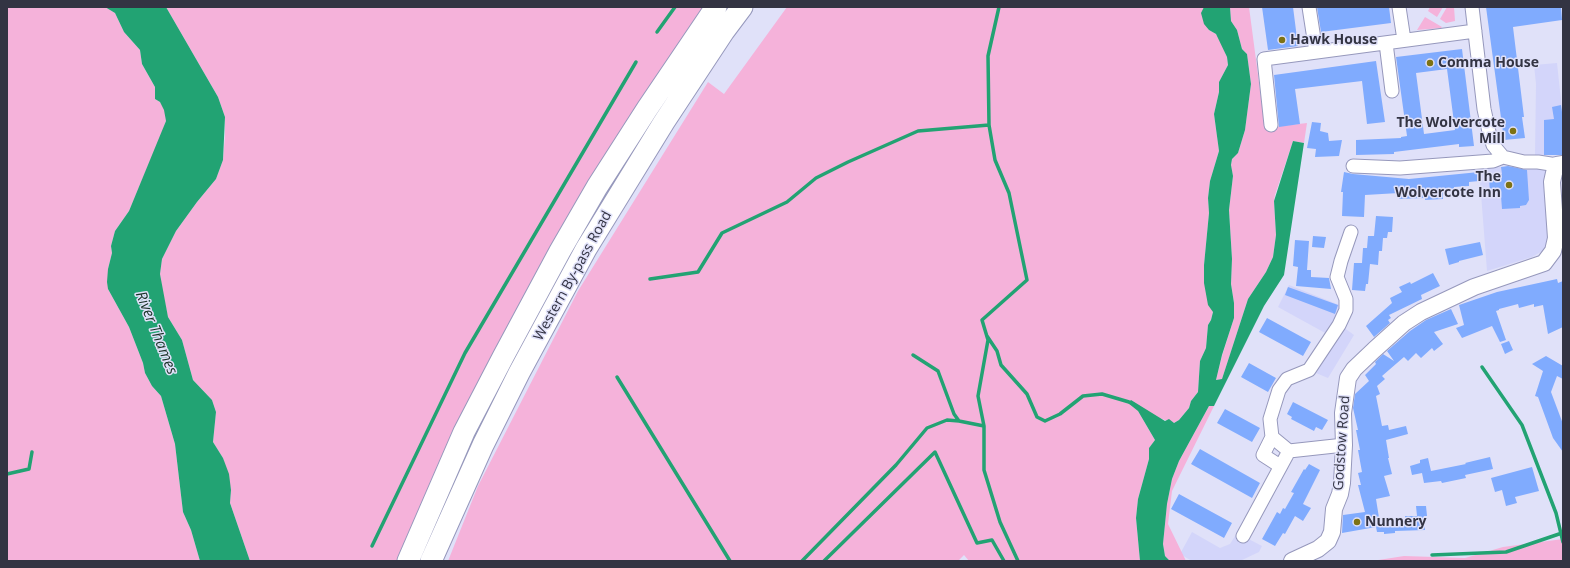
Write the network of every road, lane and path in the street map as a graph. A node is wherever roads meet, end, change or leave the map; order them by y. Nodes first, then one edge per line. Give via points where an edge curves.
1 (716, 7) edge
2 (742, 7) edge
3 (1309, 7) edge
4 (1399, 7) edge
5 (1472, 7) edge
6 (1475, 31) junction
7 (1404, 40) junction
8 (1386, 43) junction
9 (1316, 52) junction
10 (1392, 91) dead end
11 (1272, 125) dead end
12 (1502, 157) junction
13 (1560, 164) edge
14 (1353, 166) dead end
15 (1351, 232) dead end
16 (1272, 437) junction
17 (1344, 445) junction
18 (1289, 451) junction
19 (1280, 466) junction
20 (1243, 536) dead end
21 (408, 561) edge
22 (431, 561) edge
23 (1292, 561) edge

1 - 21 highway, Western By-pass Road via 647,109 560,251 464,432
2 - 22 highway, Western By-pass Road via 664,122 586,249 483,445
3 - 9 street
4 - 7 street
5 - 6 street
6 - 7 street
6 - 12 street via 1484,109 1493,145
7 - 8 street
8 - 9 street
8 - 10 street
9 - 11 street via 1264,59
12 - 13 street via 1524,162
12 - 14 street via 1493,161 1400,168
13 - 17 street, Godstow Road via 1552,182 1556,238 1553,251 1544,263 1474,287 1421,312 1404,323 1374,350 1348,378 1343,413
15 - 16 street via 1337,277 1346,299 1346,310 1309,370 1287,379 1279,390 1270,420
16 - 18 street
16 - 19 street via 1262,455
17 - 18 street
17 - 23 street, Godstow Road via 1342,483 1328,541 1318,549
18 - 19 street
19 - 20 street

